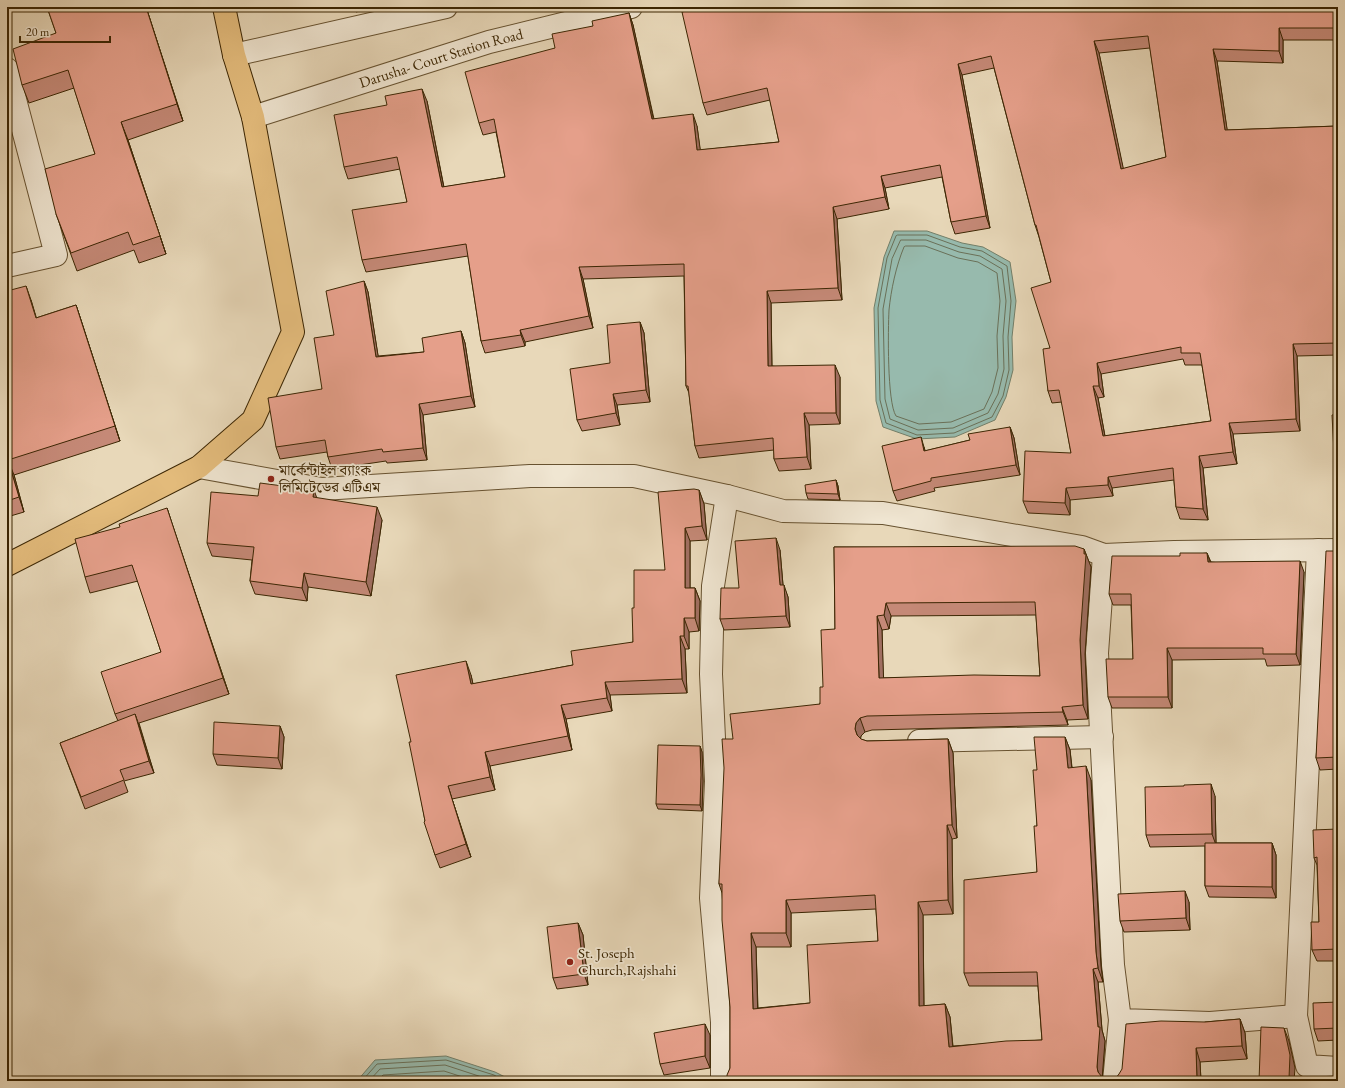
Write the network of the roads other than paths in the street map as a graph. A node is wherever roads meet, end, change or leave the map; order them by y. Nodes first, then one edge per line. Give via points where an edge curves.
1 (224, 7) edge
2 (446, 7) edge
3 (631, 7) edge
4 (234, 56) junction
5 (7, 69) edge
6 (254, 117) junction
7 (7, 266) edge
8 (199, 467) junction
9 (727, 496) junction
10 (1328, 550) edge
11 (1104, 554) junction
12 (7, 565) edge
13 (1102, 737) junction
14 (903, 741) edge
15 (1296, 1016) junction
16 (1120, 1020) junction
17 (1338, 1068) edge
18 (722, 1081) edge
19 (1114, 1081) edge

1 - 4 highway
2 - 4 street
3 - 6 street, Darusha- Court Station Road via 489,42
4 - 6 highway
5 - 7 street via 56,255
6 - 8 highway via 293,332 253,420
8 - 9 street via 322,489 530,476 634,476
8 - 12 highway
9 - 11 street via 783,511 883,513 1082,547
9 - 18 street via 713,586 712,674 716,781 711,898 722,1022
10 - 11 street
10 - 15 street
11 - 13 street via 1097,654
13 - 14 street
13 - 16 street via 1112,965
15 - 16 street via 1210,1023
15 - 17 street via 1307,1066
16 - 19 street

